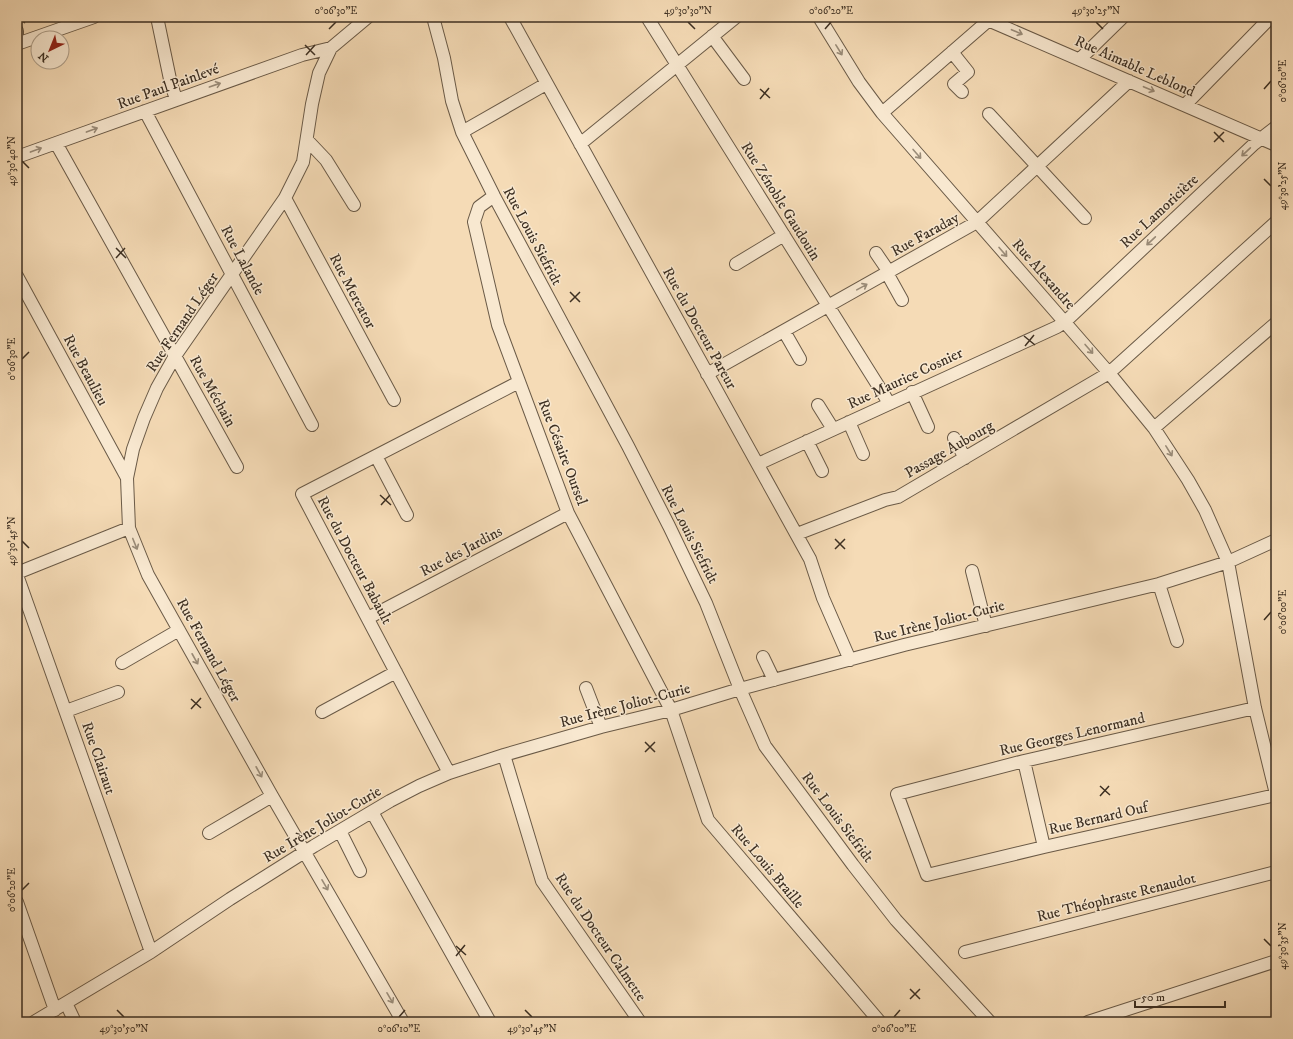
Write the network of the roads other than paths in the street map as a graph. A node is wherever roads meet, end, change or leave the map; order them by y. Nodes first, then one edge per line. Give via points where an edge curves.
1 (94, 17) edge
2 (157, 17) edge
3 (368, 17) edge
4 (433, 17) edge
5 (510, 17) edge
6 (647, 17) edge
7 (736, 17) edge
8 (819, 17) edge
9 (1122, 17) edge
10 (985, 18) edge
11 (1266, 22) dead end
12 (712, 36) junction
13 (17, 44) edge
14 (331, 48) junction
15 (952, 52) junction
16 (1080, 59) junction
17 (677, 65) junction
18 (744, 79) dead end
19 (1129, 81) junction
20 (546, 84) junction
21 (962, 92) dead end
22 (176, 99) junction
23 (1185, 105) junction
24 (146, 111) junction
25 (882, 113) junction
26 (989, 114) dead end
27 (1276, 127) edge
28 (462, 132) junction
29 (1262, 139) junction
30 (307, 140) junction
31 (56, 143) junction
32 (580, 144) junction
33 (1276, 145) edge
34 (17, 157) edge
35 (1037, 166) junction
36 (494, 196) junction
37 (285, 198) junction
38 (354, 206) dead end
39 (1085, 218) dead end
40 (977, 222) junction
41 (1276, 222) edge
42 (784, 235) junction
43 (876, 253) dead end
44 (736, 264) dead end
45 (888, 272) junction
46 (232, 275) junction
47 (17, 276) edge
48 (902, 300) dead end
49 (828, 306) junction
50 (1065, 321) junction
51 (1276, 322) edge
52 (784, 331) junction
53 (175, 356) junction
54 (800, 359) dead end
55 (1109, 373) junction
56 (707, 374) junction
57 (519, 382) junction
58 (912, 392) junction
59 (394, 400) dead end
60 (889, 403) junction
61 (818, 405) dead end
62 (849, 422) junction
63 (312, 424) dead end
64 (928, 427) dead end
65 (1154, 428) junction
66 (833, 429) junction
67 (954, 438) dead end
68 (807, 441) junction
69 (863, 454) dead end
70 (376, 456) junction
71 (965, 458) junction
72 (758, 464) junction
73 (237, 467) dead end
74 (822, 471) dead end
75 (126, 478) junction
76 (568, 512) junction
77 (407, 515) dead end
78 (129, 528) junction
79 (797, 534) junction
80 (1276, 540) edge
81 (1228, 562) junction
82 (972, 571) dead end
83 (17, 574) edge
84 (1158, 584) junction
85 (368, 618) junction
86 (986, 626) junction
87 (179, 630) junction
88 (1177, 641) dead end
89 (763, 657) dead end
90 (850, 660) junction
91 (122, 663) dead end
92 (396, 672) junction
93 (774, 680) junction
94 (586, 688) dead end
95 (740, 689) junction
96 (118, 692) dead end
97 (1255, 708) junction
98 (671, 710) junction
99 (66, 711) junction
100 (322, 712) dead end
101 (601, 727) junction
102 (504, 755) junction
103 (1024, 761) junction
104 (449, 773) junction
105 (1276, 795) edge
106 (272, 796) junction
107 (372, 812) junction
108 (340, 831) junction
109 (209, 833) dead end
110 (1044, 847) junction
111 (305, 852) junction
112 (360, 870) dead end
113 (1276, 872) edge
114 (927, 875) joint
115 (17, 902) edge
116 (151, 952) junction
117 (965, 952) dead end
118 (1276, 961) edge
119 (60, 1006) junction
120 (34, 1022) edge
121 (75, 1022) edge
122 (403, 1022) edge
123 (490, 1022) edge
124 (640, 1022) edge
125 (880, 1022) edge
126 (990, 1022) edge
127 (1088, 1022) edge

1 - 13 street
2 - 22 street
3 - 14 street, Rue Fernand Léger
4 - 28 street, Rue Louis Siefridt via 452,101
5 - 20 street, Rue du Docteur Pareur
6 - 17 street, Rue Zénoble Gaudouin
7 - 12 street
8 -> 25 street, Rue Alexandre via 859,82
9 - 16 street
10 - 15 street
10 -> 16 street, Rue Aimable Leblond
11 - 23 street
12 - 17 street
12 - 18 street
22 -> 14 street, Rue Paul Painlevé via 302,55
14 - 30 street, Rue Fernand Léger via 320,73
15 - 21 street via 968,72 954,84
15 - 25 street
16 - 19 street, Rue Aimable Leblond
17 - 32 street
17 - 42 street, Rue Zénoble Gaudouin
19 -> 23 street, Rue Aimable Leblond
19 - 35 street, Rue Faraday
20 - 28 street
20 - 32 street, Rue du Docteur Pareur
22 - 24 street, Rue Paul Painlevé
23 - 29 street, Rue Aimable Leblond
31 -> 24 street, Rue Paul Painlevé
24 - 46 street, Rue Lalande
25 -> 40 street, Rue Alexandre
26 - 35 street
27 - 29 street, Rue Lamoricière
28 - 36 street, Rue Louis Siefridt
29 - 33 street, Rue Aimable Leblond
29 -> 50 street, Rue Lamoricière
30 - 37 street, Rue Fernand Léger via 303,162
30 - 38 street via 326,160
34 -> 31 street, Rue Paul Painlevé
31 - 53 street, Rue Méchain
32 - 56 street, Rue du Docteur Pareur
35 - 39 street
35 - 40 street, Rue Faraday
36 - 57 street, Rue Césaire Oursel via 479,207 474,222 498,325
36 - 95 street, Rue Louis Siefridt via 669,526 706,603
37 - 46 street, Rue Fernand Léger
37 - 59 street, Rue Mercator
40 - 45 street, Rue Faraday
40 -> 50 street, Rue Alexandre
41 - 55 street, Passage Aubourg
42 - 44 street
42 - 49 street, Rue Zénoble Gaudouin
43 - 45 street
45 - 48 street
49 -> 45 street, Rue Faraday
46 - 53 street, Rue Fernand Léger
46 - 63 street, Rue Lalande
47 - 75 street, Rue Beaulieu
49 - 52 street, Rue Faraday
49 - 60 street, Rue Zénoble Gaudouin
50 -> 55 street, Rue Alexandre
50 - 58 street, Rue Maurice Cosnier via 1057,327
51 - 65 street
52 - 54 street
52 - 56 street, Rue Faraday
53 - 73 street, Rue Méchain
53 - 75 street, Rue Fernand Léger via 144,418
55 - 65 street, Rue Alexandre
55 - 71 street, Passage Aubourg
56 - 72 street, Rue du Docteur Pareur
57 - 70 street, Rue du Docteur Babault
57 - 76 street, Rue Césaire Oursel
58 - 60 street, Rue Maurice Cosnier
58 - 64 street
60 - 62 street, Rue Maurice Cosnier
61 - 66 street
62 - 66 street, Rue Maurice Cosnier
62 - 69 street
65 -> 81 street, Rue Alexandre via 1205,510
66 - 68 street, Rue Maurice Cosnier
67 - 71 street
68 - 72 street, Rue Maurice Cosnier
68 - 74 street
70 - 77 street
70 - 85 street, Rue du Docteur Babault via 302,494
71 - 79 street, Passage Aubourg via 898,497
72 - 79 street, Rue du Docteur Pareur
75 - 78 street, Rue Fernand Léger
76 - 85 street, Rue des Jardins
76 - 98 street, Rue Césaire Oursel
78 - 83 street
78 -> 87 street, Rue Fernand Léger via 148,575
79 - 90 street, Rue du Docteur Pareur via 810,559 823,598
80 - 81 street, Rue Irène Joliot-Curie
81 - 84 street, Rue Irène Joliot-Curie
81 - 97 street, Rue Alexandre
82 - 86 street
83 - 99 street, Rue Clairaut
84 - 86 street, Rue Irène Joliot-Curie
84 - 88 street
85 - 92 street, Rue du Docteur Babault
86 - 90 street, Rue Irène Joliot-Curie
87 - 91 street
87 -> 106 street, Rue Fernand Léger
89 - 93 street
90 - 93 street, Rue Irène Joliot-Curie
92 - 100 street
92 - 104 street, Rue du Docteur Babault
93 - 95 street, Rue Irène Joliot-Curie
94 - 101 street
95 - 98 street, Rue Irène Joliot-Curie
95 - 126 street, Rue Louis Siefridt via 766,746 853,865 896,920
96 - 99 street
97 - 103 street, Rue Georges Lenormand
97 - 105 street, Rue Alexandre
98 - 101 street, Rue Irène Joliot-Curie
98 - 125 street, Rue Louis Braille via 708,820
99 - 116 street, Rue Clairaut
101 - 102 street, Rue Irène Joliot-Curie
102 - 104 street, Rue Irène Joliot-Curie
102 - 124 street, Rue du Docteur Calmette via 542,881
103 - 110 street
103 - 114 street, Rue Georges Lenormand via 897,794
104 - 107 street, Rue Irène Joliot-Curie
105 - 110 street, Rue Bernard Ouf
106 - 109 street
106 - 111 street, Rue Fernand Léger
107 - 108 street, Rue Irène Joliot-Curie
107 - 123 street
108 - 111 street, Rue Irène Joliot-Curie
108 - 112 street
110 - 114 street, Rue Bernard Ouf
111 - 116 street, Rue Irène Joliot-Curie
111 -> 122 street, Rue Fernand Léger
113 - 117 street, Rue Théophraste Renaudot
115 - 119 street
116 - 119 street, Rue Irène Joliot-Curie
118 - 127 street
119 - 120 street, Rue Irène Joliot-Curie
119 - 121 street

